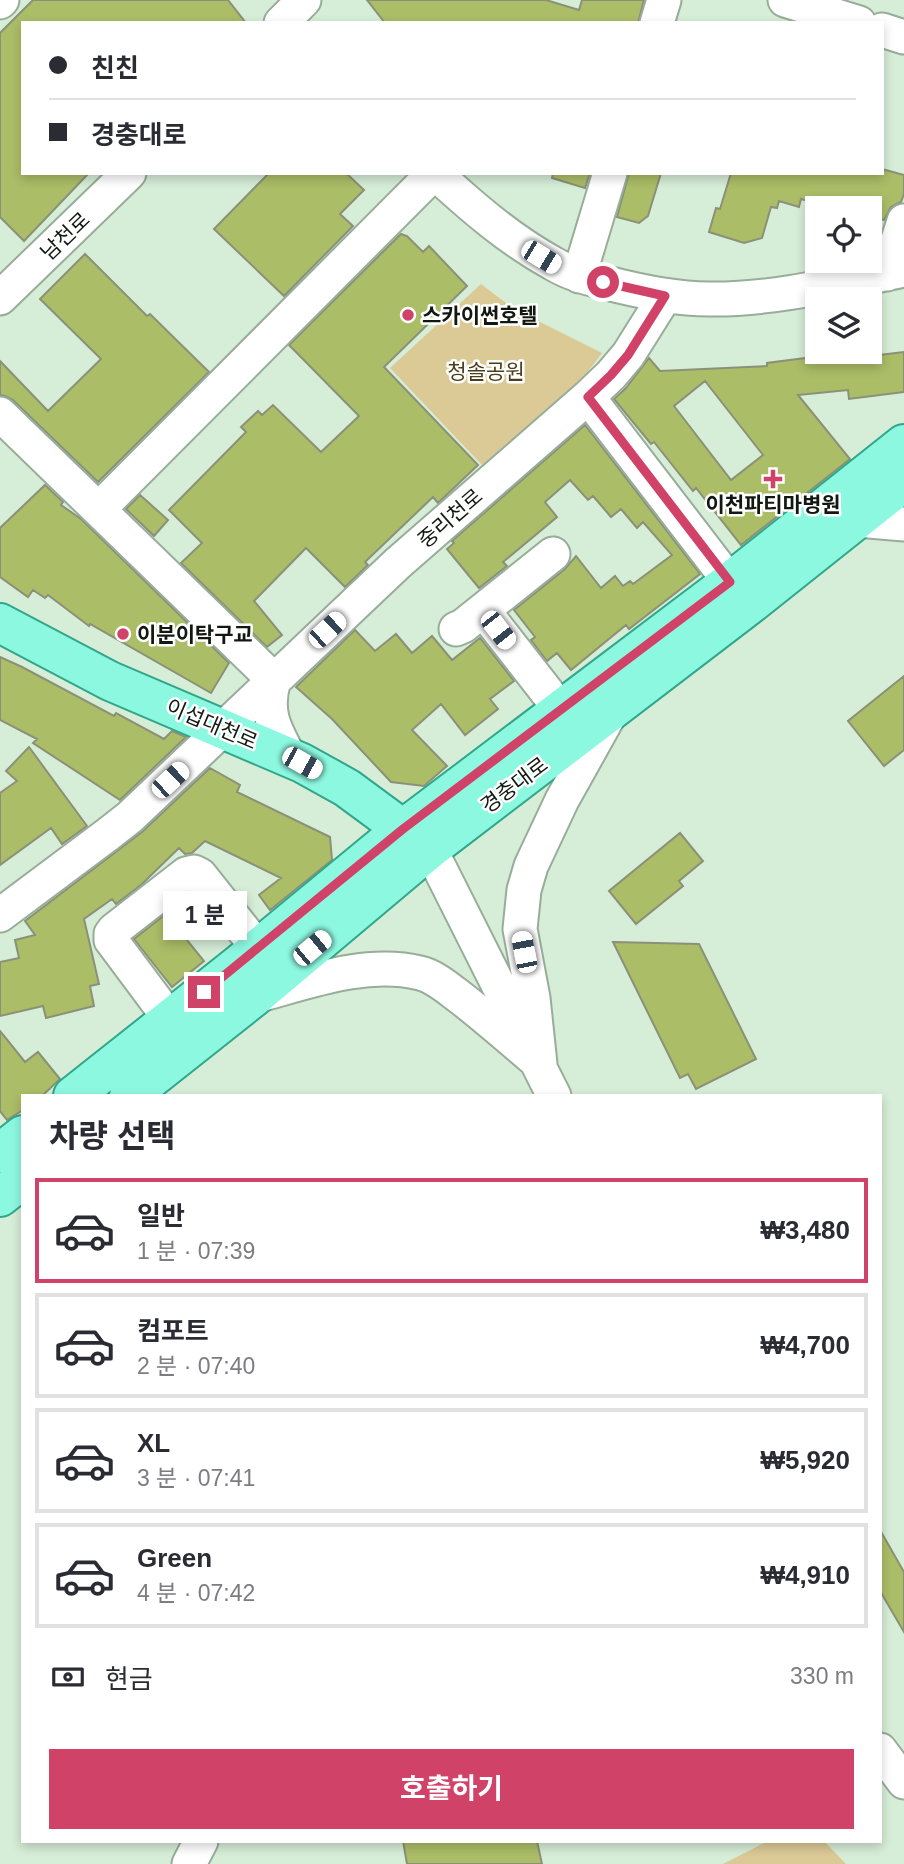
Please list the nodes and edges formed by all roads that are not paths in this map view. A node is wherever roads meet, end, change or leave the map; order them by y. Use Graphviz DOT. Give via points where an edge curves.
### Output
graph roads {
  1 [pos="664,0"];
  2 [pos="785,0"];
  3 [pos="658,21"];
  4 [pos="853,21"];
  5 [pos="884,31"];
  6 [pos="904,37"];
  7 [pos="127,175"];
  8 [pos="433,175"];
  9 [pos="437,175"];
  10 [pos="609,175"];
  11 [pos="904,221"];
  12 [pos="895,272"];
  13 [pos="579,276"];
  14 [pos="665,296"];
  15 [pos="0,298"];
  16 [pos="588,397"];
  17 [pos="0,414"];
  18 [pos="904,444"];
  19 [pos="904,482"];
  20 [pos="99,509"];
  21 [pos="857,520"];
  22 [pos="904,524"];
  23 [pos="553,554"];
  24 [pos="730,582"];
  25 [pos="0,623"];
  26 [pos="274,680"];
  27 [pos="561,710"];
  28 [pos="611,710"];
  29 [pos="222,729"];
  30 [pos="290,758"];
  31 [pos="417,839"];
  32 [pos="0,915"];
  33 [pos="258,948"];
  34 [pos="254,997"];
  35 [pos="167,1021"];
  36 [pos="540,1064"];
  37 [pos="61,1094"];
  38 [pos="76,1094"];
  39 [pos="132,1094"];
  40 [pos="554,1094"];
  41 [pos="10,1147"];
  42 [pos="0,1197"];
  43 [pos="882,1753"];
  44 [pos="904,1782"];
  45 [pos="200,1843"];
  46 [pos="189,1864"];
  1 -- 3 [label="street"];
  2 -- 4 [label="street"];
  5 -- 6 [label="street"];
  7 -- 15 [label="street, 남천로"];
  8 -- 20 [label="street"];
  9 -- 13 [label="street" via="528,248"];
  10 -- 13 [label="street"];
  11 -- 12 [label="street"];
  12 -- 14 [label="street" via="773,295"];
  13 -- 14 [label="street"];
  14 -- 16 [label="street, 중리천로" via="628,355"];
  16 -- 24 [label="street"];
  16 -- 26 [label="street, 중리천로" via="427,521 398,563"];
  17 -- 20 [label="street"];
  18 -- 24 [label="main road, 경충대로"];
  19 -- 21 [label="main road, 경충대로"];
  20 -- 26 [label="street"];
  21 -- 22 [label="street"];
  21 -- 28 [label="main road, 경충대로"];
  23 -- 27 [label="street" via="470,619"];
  24 -- 27 [label="main road, 경충대로"];
  25 -- 29 [label="main road, 이섭대천로" via="110,681"];
  26 -- 29 [label="street, 중리천로"];
  26 -- 30 [label="street" via="271,720"];
  27 -- 31 [label="main road, 경충대로"];
  28 -- 31 [label="main road, 경충대로"];
  28 -- 36 [label="street" via="562,800 524,890 520,929"];
  29 -- 30 [label="main road, 이섭대천로"];
  29 -- 32 [label="street, 중리천로" via="130,817"];
  30 -- 31 [label="main road, 이섭대천로" via="347,788"];
  31 -- 33 [label="main road, 경충대로"];
  31 -- 34 [label="main road, 경충대로"];
  31 -- 36 [label="street, 이섭대천로"];
  33 -- 35 [label="main road, 경충대로"];
  33 -- 35 [label="street" via="194,872 114,930 111,940"];
  34 -- 36 [label="street" via="340,974 382,968 422,973 447,987"];
  34 -- 39 [label="main road, 경충대로"];
  35 -- 37 [label="street, 경충대로" via="143,1029"];
  35 -- 38 [label="main road, 경충대로"];
  36 -- 40 [label="street, 이섭대천로"];
  41 -- 42 [label="main road"];
  43 -- 44 [label="street"];
  45 -- 46 [label="street"];
}
